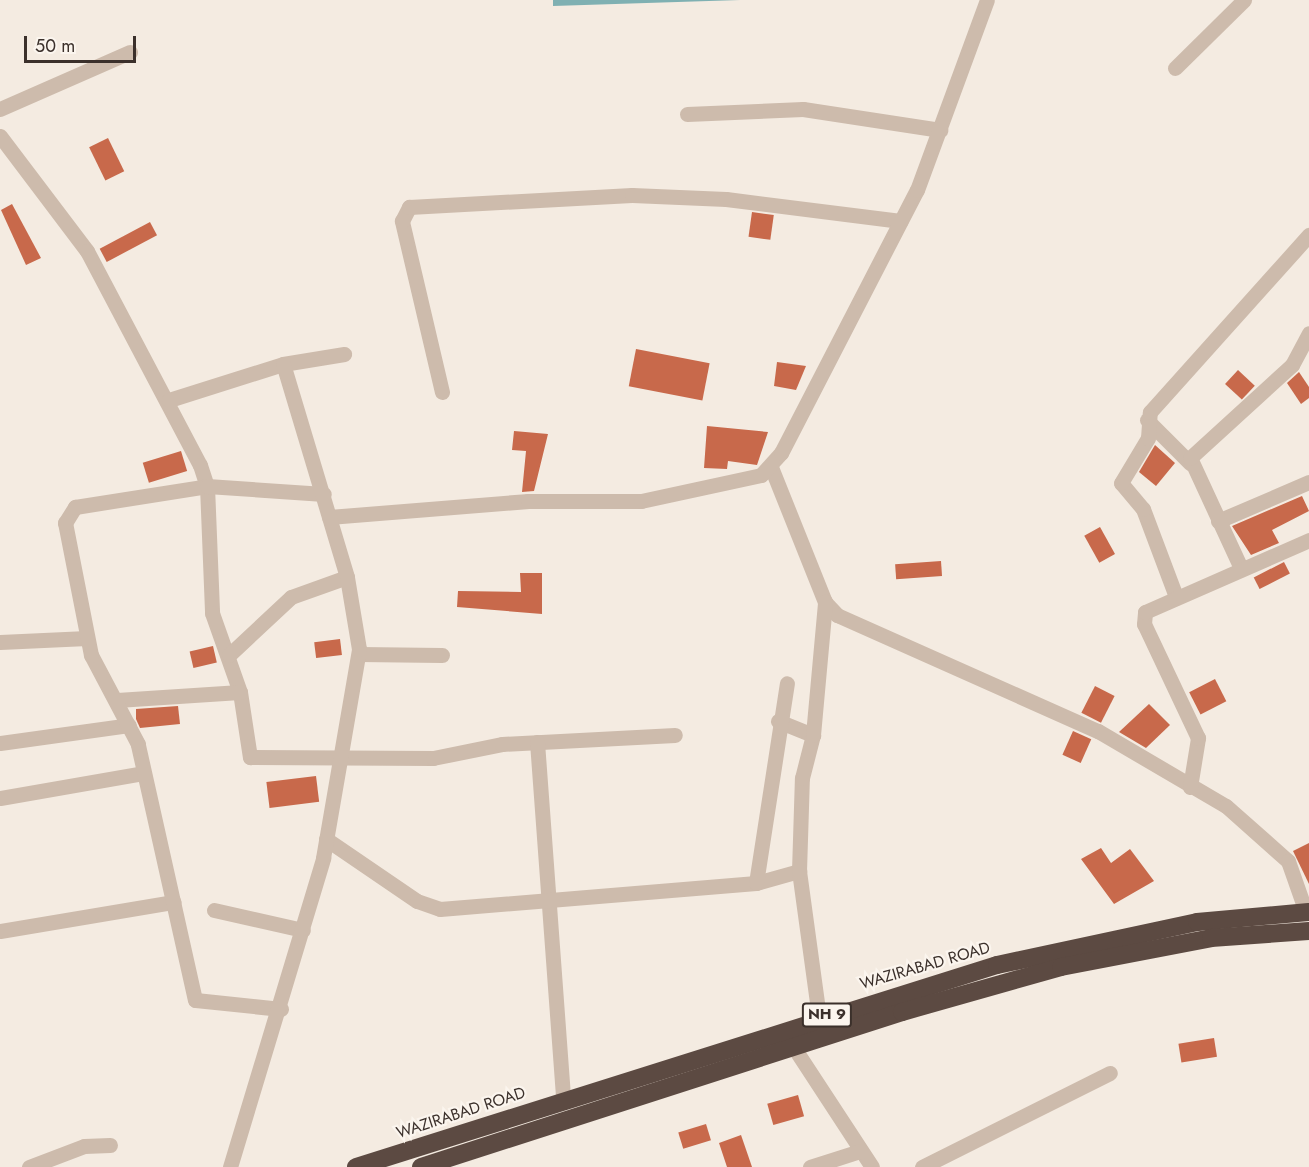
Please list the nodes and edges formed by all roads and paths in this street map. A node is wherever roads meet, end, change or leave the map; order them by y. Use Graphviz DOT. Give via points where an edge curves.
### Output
graph roads {
  1 [pos="987,0"];
  2 [pos="1244,0"];
  3 [pos="130,52"];
  4 [pos="1175,68"];
  5 [pos="0,109"];
  6 [pos="687,114"];
  7 [pos="940,130"];
  8 [pos="0,136"];
  9 [pos="901,221"];
  10 [pos="1309,235"];
  11 [pos="1309,333"];
  12 [pos="344,354"];
  13 [pos="283,364"];
  14 [pos="442,392"];
  15 [pos="169,400"];
  16 [pos="1148,420"];
  17 [pos="1190,463"];
  18 [pos="771,467"];
  19 [pos="1309,482"];
  20 [pos="207,486"];
  21 [pos="324,494"];
  22 [pos="329,517"];
  23 [pos="1218,521"];
  24 [pos="1309,540"];
  25 [pos="1240,566"];
  26 [pos="347,577"];
  27 [pos="1175,594"];
  28 [pos="825,602"];
  29 [pos="87,638"];
  30 [pos="0,642"];
  31 [pos="359,654"];
  32 [pos="229,655"];
  33 [pos="442,655"];
  34 [pos="787,683"];
  35 [pos="240,692"];
  36 [pos="117,700"];
  37 [pos="778,721"];
  38 [pos="129,725"];
  39 [pos="675,735"];
  40 [pos="813,735"];
  41 [pos="0,742"];
  42 [pos="537,742"];
  43 [pos="341,757"];
  44 [pos="144,773"];
  45 [pos="1190,787"];
  46 [pos="0,798"];
  47 [pos="326,839"];
  48 [pos="799,871"];
  49 [pos="756,883"];
  50 [pos="551,899"];
  51 [pos="174,902"];
  52 [pos="214,910"];
  53 [pos="1308,912"];
  54 [pos="303,930"];
  55 [pos="0,931"];
  56 [pos="1309,931"];
  57 [pos="281,1009"];
  58 [pos="819,1018"];
  59 [pos="782,1030"];
  60 [pos="822,1038"];
  61 [pos="794,1047"];
  62 [pos="1110,1073"];
  63 [pos="563,1100"];
  64 [pos="110,1145"];
  65 [pos="860,1151"];
  66 [pos="29,1167"];
  67 [pos="230,1167"];
  68 [pos="356,1167"];
  69 [pos="422,1167"];
  70 [pos="810,1167"];
  71 [pos="872,1167"];
  72 [pos="922,1167"];
  1 -- 7 [label="street"];
  2 -- 4 [label="street"];
  3 -- 5 [label="street"];
  6 -- 7 [label="street" via="803,109"];
  7 -- 9 [label="street"];
  8 -- 15 [label="street" via="87,250"];
  9 -- 14 [label="street" via="726,199 632,195 409,207 402,221"];
  9 -- 18 [label="street"];
  10 -- 16 [label="street"];
  11 -- 17 [label="street" via="1292,365"];
  12 -- 13 [label="street"];
  13 -- 15 [label="street"];
  13 -- 21 [label="street"];
  15 -- 20 [label="street"];
  16 -- 17 [label="street"];
  16 -- 27 [label="street" via="1148,438 1121,485 1143,508"];
  17 -- 23 [label="street"];
  18 -- 22 [label="street" via="750,480 641,501 528,501"];
  18 -- 28 [label="street"];
  19 -- 23 [label="street"];
  20 -- 21 [label="street"];
  20 -- 29 [label="street" via="75,507 68,513 66,538"];
  20 -- 32 [label="street" via="210,601"];
  21 -- 22 [label="street"];
  22 -- 26 [label="street"];
  23 -- 25 [label="street"];
  24 -- 25 [label="street"];
  25 -- 27 [label="street"];
  26 -- 31 [label="street"];
  26 -- 32 [label="street" via="291,597"];
  27 -- 45 [label="street" via="1148,608 1143,617 1198,738"];
  28 -- 40 [label="street"];
  28 -- 45 [label="street" via="848,621 1098,731"];
  29 -- 30 [label="street"];
  29 -- 36 [label="street"];
  31 -- 33 [label="street"];
  31 -- 43 [label="street"];
  32 -- 35 [label="street"];
  34 -- 37 [label="street"];
  35 -- 36 [label="street"];
  35 -- 43 [label="street" via="250,757"];
  36 -- 38 [label="street"];
  37 -- 40 [label="street"];
  37 -- 49 [label="street"];
  38 -- 41 [label="street"];
  38 -- 44 [label="street"];
  39 -- 42 [label="street"];
  40 -- 48 [label="street" via="802,778"];
  42 -- 43 [label="street" via="453,757"];
  42 -- 50 [label="street"];
  43 -- 47 [label="street"];
  44 -- 46 [label="street"];
  44 -- 51 [label="street"];
  45 -- 53 [label="street" via="1269,839 1297,878"];
  47 -- 50 [label="street" via="430,907"];
  47 -- 54 [label="street"];
  48 -- 49 [label="street"];
  48 -- 58 [label="street"];
  49 -- 50 [label="street"];
  50 -- 63 [label="street"];
  51 -- 55 [label="street"];
  51 -- 57 [label="street" via="195,1000"];
  52 -- 54 [label="street"];
  53 -- 58 [label="highway, WAZIRABAD ROAD / NH 9" via="1197,922 997,965"];
  54 -- 57 [label="street"];
  56 -- 60 [label="highway, NH 9" via="1211,938 1061,967"];
  57 -- 67 [label="street"];
  58 -- 59 [label="highway, WAZIRABAD ROAD / NH 9"];
  58 -- 60 [label="street"];
  59 -- 61 [label="street"];
  59 -- 63 [label="highway, WAZIRABAD ROAD / NH 9"];
  60 -- 61 [label="highway, NH 9"];
  61 -- 65 [label="street"];
  61 -- 69 [label="highway, NH 9"];
  62 -- 72 [label="street"];
  63 -- 68 [label="highway, WAZIRABAD ROAD / NH 9"];
  64 -- 66 [label="street" via="84,1146"];
  65 -- 70 [label="street"];
  65 -- 71 [label="street"];
}
